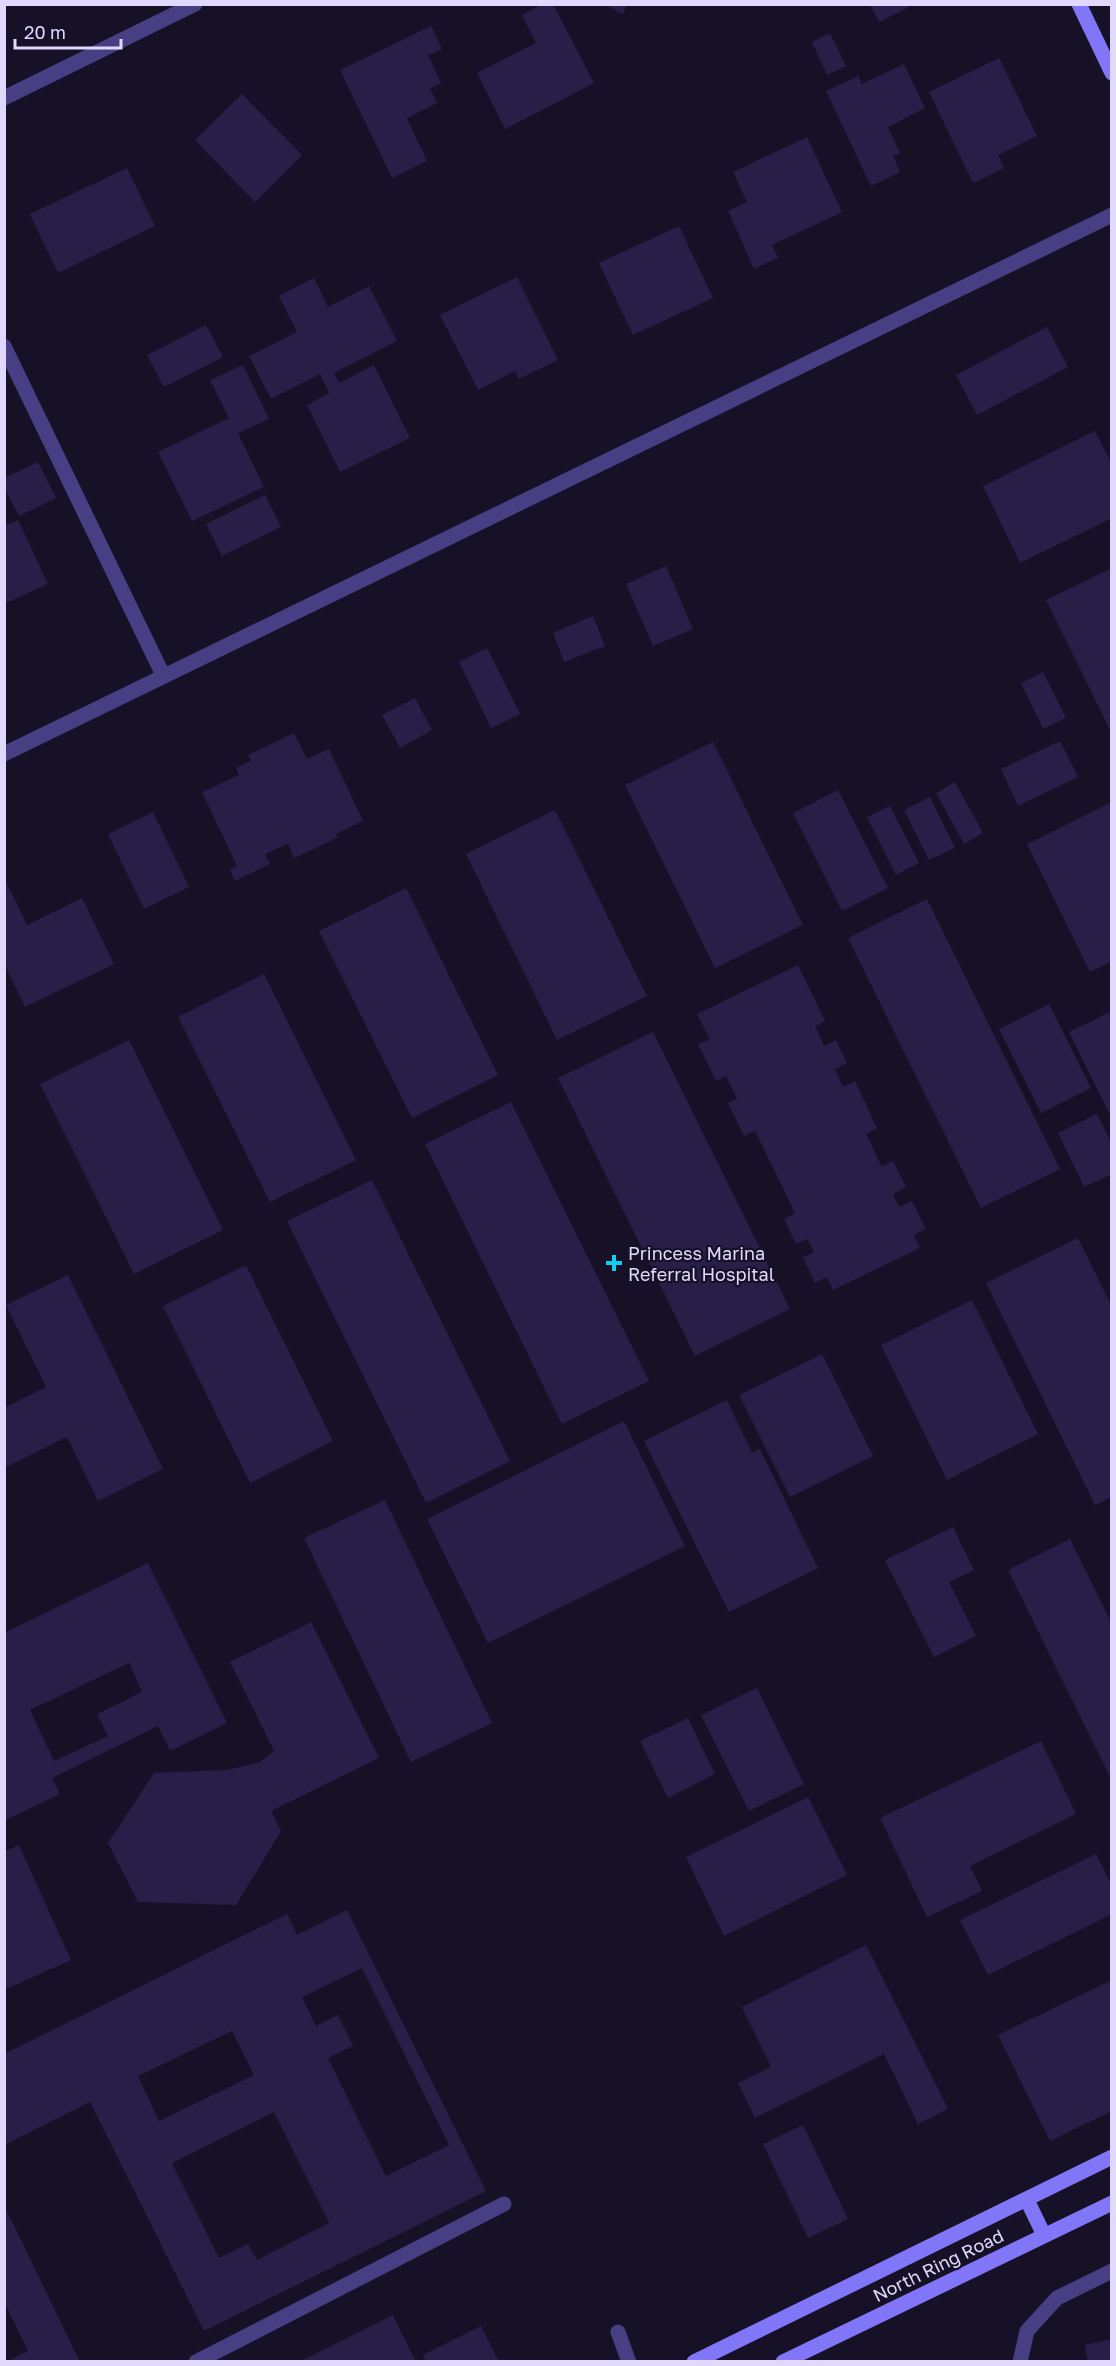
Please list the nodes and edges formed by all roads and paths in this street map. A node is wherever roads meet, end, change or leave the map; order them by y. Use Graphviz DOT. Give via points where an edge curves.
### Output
graph roads {
  1 [pos="195,4"];
  2 [pos="1079,4"];
  3 [pos="1112,73"];
  4 [pos="4,98"];
  5 [pos="1112,215"];
  6 [pos="4,346"];
  7 [pos="163,675"];
  8 [pos="4,753"];
  9 [pos="1112,2157"];
  10 [pos="1027,2200"];
  11 [pos="1112,2203"];
  12 [pos="504,2204"];
  13 [pos="1044,2235"];
  14 [pos="1112,2271"];
  15 [pos="618,2332"];
  16 [pos="196,2361"];
  17 [pos="629,2361"];
  18 [pos="694,2361"];
  19 [pos="783,2361"];
  20 [pos="1020,2361"];
  1 -- 4 [label="street"];
  2 -- 3 [label="street"];
  5 -- 7 [label="street"];
  6 -- 7 [label="street"];
  7 -- 8 [label="street"];
  9 -- 10 [label="street"];
  10 -- 13 [label="street"];
  10 -- 18 [label="street"];
  11 -- 13 [label="street, North Ring Road"];
  12 -- 16 [label="street"];
  13 -- 19 [label="street, North Ring Road"];
  14 -- 20 [label="street" via="1057,2298 1027,2331"];
  15 -- 17 [label="street"];
}
